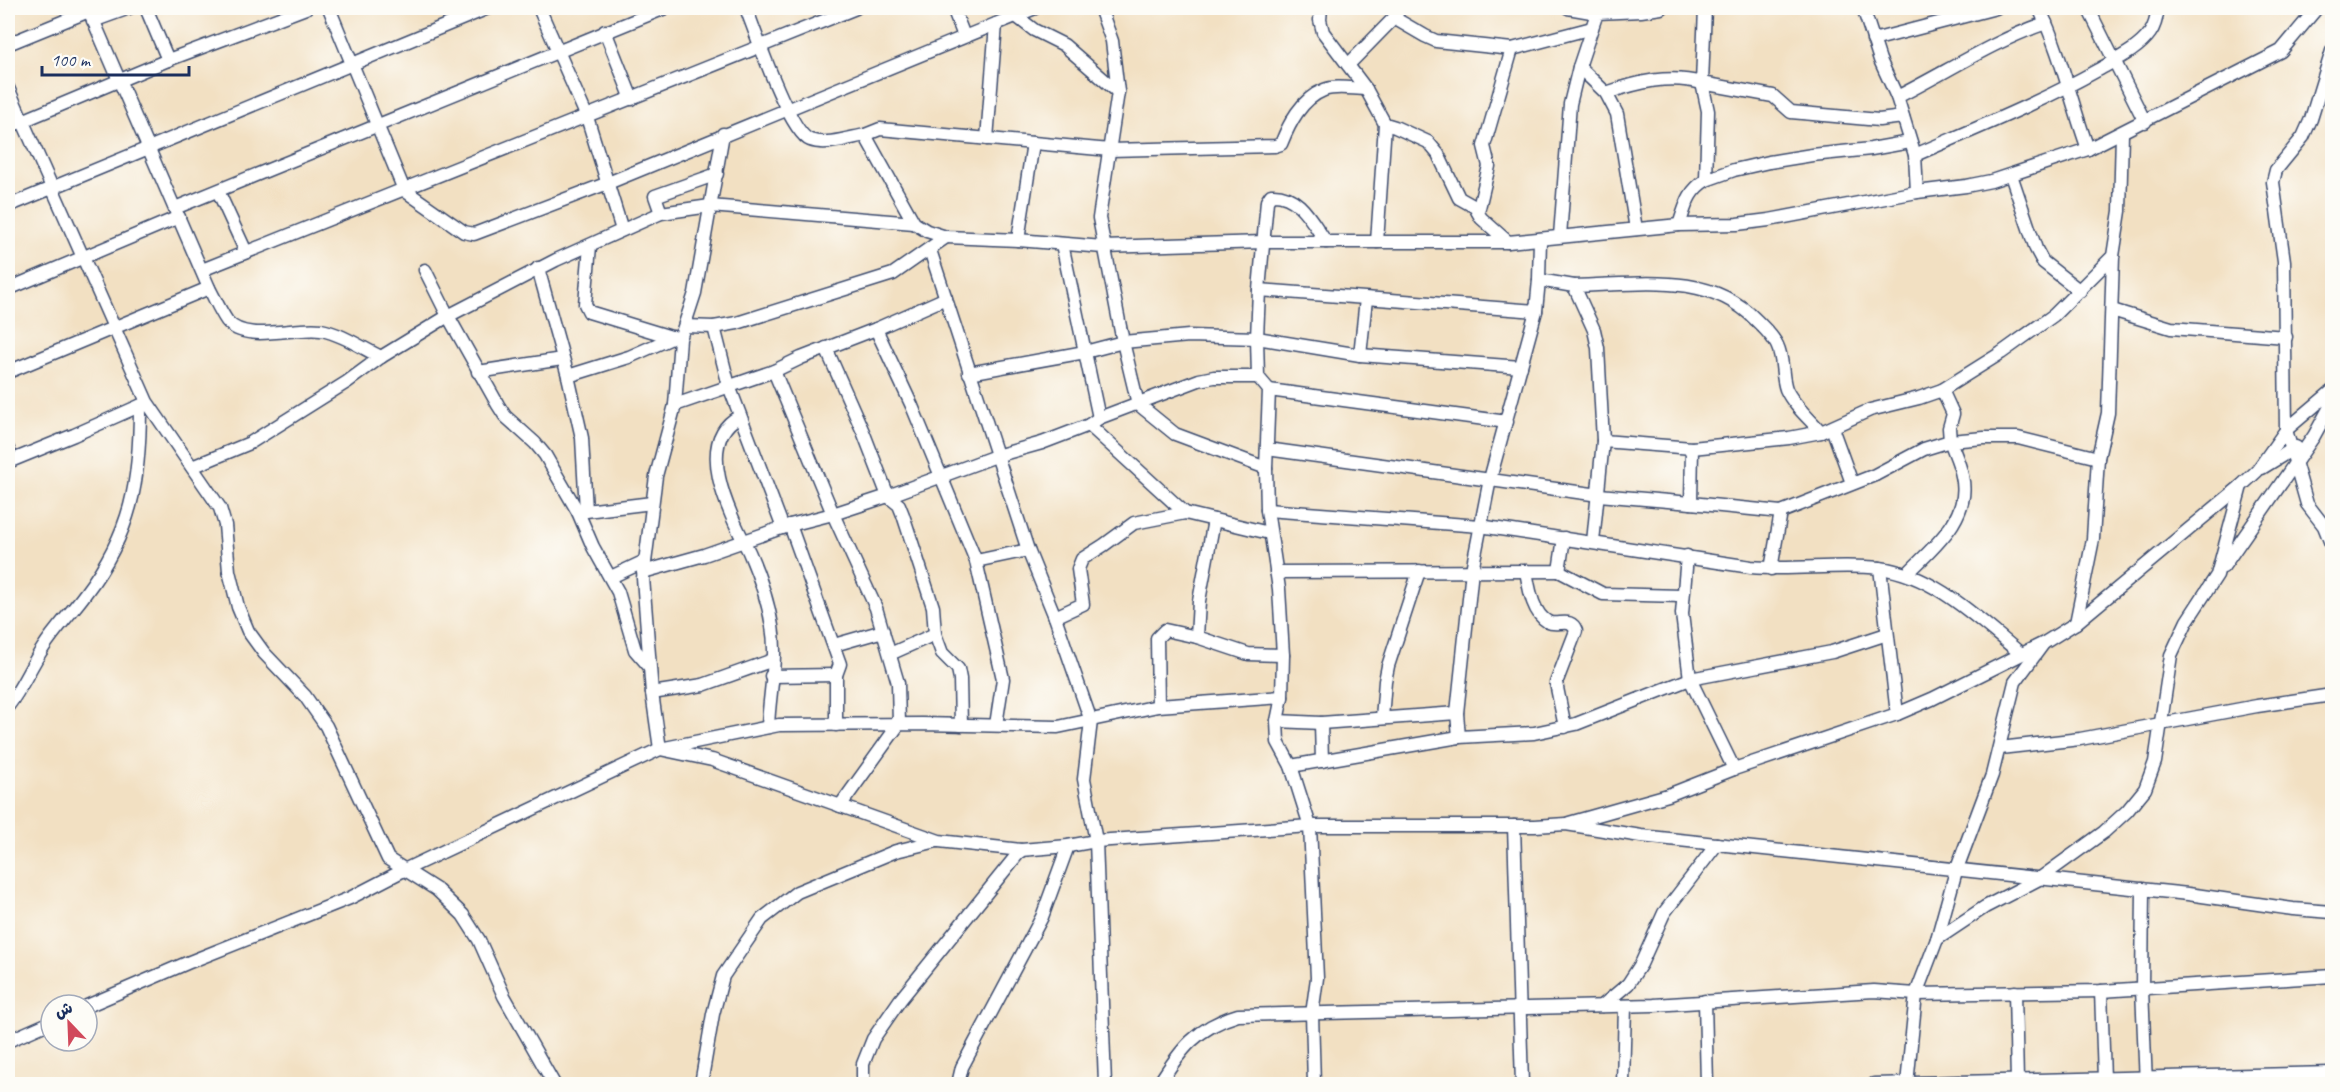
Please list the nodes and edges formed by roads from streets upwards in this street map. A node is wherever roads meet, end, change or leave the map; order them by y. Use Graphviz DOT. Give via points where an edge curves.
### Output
graph roads {
  1 [pos="129,8"];
  2 [pos="146,8"];
  3 [pos="306,8"];
  4 [pos="329,8"];
  5 [pos="488,8"];
  6 [pos="539,8"];
  7 [pos="746,8"];
  8 [pos="856,8"];
  9 [pos="953,8"];
  10 [pos="1035,8"];
  11 [pos="1100,8"];
  12 [pos="1322,8"];
  13 [pos="1568,8"];
  14 [pos="1661,8"];
  15 [pos="1705,8"];
  16 [pos="1863,8"];
  17 [pos="1996,8"];
  18 [pos="2039,8"];
  19 [pos="2088,8"];
  20 [pos="2158,8"];
  21 [pos="2317,8"];
  22 [pos="657,9"];
  23 [pos="1597,10"];
  24 [pos="90,13"];
  25 [pos="1397,13"];
  26 [pos="1016,15"];
  27 [pos="2046,23"];
  28 [pos="996,24"];
  29 [pos="1592,28"];
  30 [pos="605,31"];
  31 [pos="964,36"];
  32 [pos="1873,40"];
  33 [pos="8,44"];
  34 [pos="761,46"];
  35 [pos="1512,49"];
  36 [pos="558,51"];
  37 [pos="2332,51"];
  38 [pos="168,60"];
  39 [pos="2115,61"];
  40 [pos="1348,64"];
  41 [pos="353,65"];
  42 [pos="1579,67"];
  43 [pos="119,81"];
  44 [pos="1702,83"];
  45 [pos="2070,86"];
  46 [pos="8,88"];
  47 [pos="1366,89"];
  48 [pos="1118,92"];
  49 [pos="1606,93"];
  50 [pos="1897,97"];
  51 [pos="632,99"];
  52 [pos="787,111"];
  53 [pos="586,117"];
  54 [pos="1903,117"];
  55 [pos="22,121"];
  56 [pos="2145,122"];
  57 [pos="1385,124"];
  58 [pos="378,125"];
  59 [pos="8,127"];
  60 [pos="2122,133"];
  61 [pos="723,134"];
  62 [pos="865,135"];
  63 [pos="987,139"];
  64 [pos="1910,142"];
  65 [pos="1033,143"];
  66 [pos="149,149"];
  67 [pos="2088,149"];
  68 [pos="1110,150"];
  69 [pos="1915,155"];
  70 [pos="717,174"];
  71 [pos="2011,175"];
  72 [pos="1706,180"];
  73 [pos="608,183"];
  74 [pos="51,188"];
  75 [pos="404,190"];
  76 [pos="218,191"];
  77 [pos="1917,192"];
  78 [pos="8,206"];
  79 [pos="710,206"];
  80 [pos="1478,212"];
  81 [pos="177,213"];
  82 [pos="661,213"];
  83 [pos="914,223"];
  84 [pos="1679,225"];
  85 [pos="1636,229"];
  86 [pos="622,230"];
  87 [pos="1560,236"];
  88 [pos="946,237"];
  89 [pos="1540,239"];
  90 [pos="1018,240"];
  91 [pos="1264,242"];
  92 [pos="1326,242"];
  93 [pos="1377,242"];
  94 [pos="1508,242"];
  95 [pos="1062,244"];
  96 [pos="590,246"];
  97 [pos="1103,247"];
  98 [pos="930,250"];
  99 [pos="246,252"];
  100 [pos="2114,256"];
  101 [pos="82,257"];
  102 [pos="538,268"];
  103 [pos="202,270"];
  104 [pos="425,270"];
  105 [pos="1539,280"];
  106 [pos="1574,286"];
  107 [pos="209,288"];
  108 [pos="8,289"];
  109 [pos="1259,290"];
  110 [pos="2080,291"];
  111 [pos="946,298"];
  112 [pos="1366,299"];
  113 [pos="2112,310"];
  114 [pos="1536,311"];
  115 [pos="448,316"];
  116 [pos="685,326"];
  117 [pos="714,327"];
  118 [pos="115,328"];
  119 [pos="876,329"];
  120 [pos="2286,337"];
  121 [pos="676,338"];
  122 [pos="1257,338"];
  123 [pos="1123,342"];
  124 [pos="826,348"];
  125 [pos="1084,352"];
  126 [pos="1360,355"];
  127 [pos="381,357"];
  128 [pos="562,359"];
  129 [pos="1521,367"];
  130 [pos="774,371"];
  131 [pos="8,372"];
  132 [pos="478,372"];
  133 [pos="969,373"];
  134 [pos="568,376"];
  135 [pos="1258,377"];
  136 [pos="729,386"];
  137 [pos="1269,390"];
  138 [pos="1942,390"];
  139 [pos="2332,391"];
  140 [pos="144,404"];
  141 [pos="1138,404"];
  142 [pos="2332,404"];
  143 [pos="675,405"];
  144 [pos="740,416"];
  145 [pos="1094,421"];
  146 [pos="1507,422"];
  147 [pos="2332,424"];
  148 [pos="1826,430"];
  149 [pos="2286,430"];
  150 [pos="2314,436"];
  151 [pos="1603,441"];
  152 [pos="1950,441"];
  153 [pos="1692,448"];
  154 [pos="1267,449"];
  155 [pos="2291,450"];
  156 [pos="996,456"];
  157 [pos="9,457"];
  158 [pos="2098,458"];
  159 [pos="2294,464"];
  160 [pos="192,466"];
  161 [pos="1266,468"];
  162 [pos="2257,471"];
  163 [pos="941,476"];
  164 [pos="1490,479"];
  165 [pos="1852,483"];
  166 [pos="2241,486"];
  167 [pos="1599,495"];
  168 [pos="888,496"];
  169 [pos="652,503"];
  170 [pos="1691,503"];
  171 [pos="1267,510"];
  172 [pos="582,512"];
  173 [pos="1781,512"];
  174 [pos="1185,513"];
  175 [pos="833,514"];
  176 [pos="1214,520"];
  177 [pos="1480,526"];
  178 [pos="787,527"];
  179 [pos="1269,533"];
  180 [pos="1564,538"];
  181 [pos="742,541"];
  182 [pos="1593,542"];
  183 [pos="1028,550"];
  184 [pos="1687,556"];
  185 [pos="976,561"];
  186 [pos="644,567"];
  187 [pos="1880,568"];
  188 [pos="1771,569"];
  189 [pos="1472,570"];
  190 [pos="1526,571"];
  191 [pos="1559,571"];
  192 [pos="1276,572"];
  193 [pos="1419,572"];
  194 [pos="2332,573"];
  195 [pos="1907,574"];
  196 [pos="2217,576"];
  197 [pos="611,578"];
  198 [pos="1682,596"];
  199 [pos="1055,617"];
  200 [pos="2076,623"];
  201 [pos="883,631"];
  202 [pos="935,634"];
  203 [pos="1887,634"];
  204 [pos="1197,637"];
  205 [pos="2044,643"];
  206 [pos="834,645"];
  207 [pos="2020,653"];
  208 [pos="890,654"];
  209 [pos="1283,655"];
  210 [pos="773,660"];
  211 [pos="649,666"];
  212 [pos="836,675"];
  213 [pos="771,676"];
  214 [pos="1690,680"];
  215 [pos="652,693"];
  216 [pos="2332,694"];
  217 [pos="1282,697"];
  218 [pos="8,706"];
  219 [pos="1158,706"];
  220 [pos="1457,713"];
  221 [pos="1897,714"];
  222 [pos="1382,718"];
  223 [pos="1091,721"];
  224 [pos="1277,721"];
  225 [pos="1321,723"];
  226 [pos="899,724"];
  227 [pos="961,724"];
  228 [pos="2161,724"];
  229 [pos="836,725"];
  230 [pos="996,725"];
  231 [pos="1565,726"];
  232 [pos="768,727"];
  233 [pos="1459,737"];
  234 [pos="2000,748"];
  235 [pos="660,749"];
  236 [pos="1322,761"];
  237 [pos="1291,766"];
  238 [pos="1734,769"];
  239 [pos="840,806"];
  240 [pos="1566,824"];
  241 [pos="1311,826"];
  242 [pos="1514,826"];
  243 [pos="939,841"];
  244 [pos="1096,841"];
  245 [pos="1717,844"];
  246 [pos="1068,846"];
  247 [pos="1021,850"];
  248 [pos="404,870"];
  249 [pos="1956,871"];
  250 [pos="2039,879"];
  251 [pos="2143,889"];
  252 [pos="2332,912"];
  253 [pos="1936,939"];
  254 [pos="2332,976"];
  255 [pos="2142,989"];
  256 [pos="2101,991"];
  257 [pos="2015,992"];
  258 [pos="1916,994"];
  259 [pos="99,1001"];
  260 [pos="1705,1001"];
  261 [pos="1602,1006"];
  262 [pos="1625,1006"];
  263 [pos="1520,1008"];
  264 [pos="1312,1014"];
  265 [pos="39,1027"];
  266 [pos="8,1041"];
  267 [pos="2332,1073"];
  268 [pos="2104,1079"];
  269 [pos="2230,1080"];
  270 [pos="2017,1081"];
  271 [pos="2146,1081"];
  272 [pos="554,1084"];
  273 [pos="701,1084"];
  274 [pos="863,1084"];
  275 [pos="958,1084"];
  276 [pos="1105,1084"];
  277 [pos="1159,1084"];
  278 [pos="1314,1084"];
  279 [pos="1522,1084"];
  280 [pos="1623,1084"];
  281 [pos="1707,1084"];
  282 [pos="1874,1084"];
  283 [pos="1907,1084"];
  1 -- 24 [label="street"];
  2 -- 38 [label="street"];
  3 -- 38 [label="street"];
  4 -- 41 [label="street"];
  5 -- 41 [label="street"];
  6 -- 36 [label="street"];
  7 -- 34 [label="street"];
  8 -- 34 [label="street"];
  9 -- 31 [label="street"];
  10 -- 26 [label="street"];
  11 -- 48 [label="street" via="1112,41"];
  12 -- 40 [label="street" via="1323,32"];
  13 -- 23 [label="street"];
  14 -- 23 [label="street"];
  15 -- 44 [label="street"];
  16 -- 32 [label="street"];
  17 -- 32 [label="street"];
  18 -- 27 [label="street"];
  19 -- 39 [label="street"];
  20 -- 39 [label="street" via="2151,32"];
  21 -- 56 [label="street" via="2281,51"];
  22 -- 30 [label="street"];
  23 -- 29 [label="street"];
  24 -- 33 [label="street"];
  24 -- 43 [label="street"];
  25 -- 35 [label="street" via="1436,41"];
  25 -- 40 [label="street"];
  26 -- 28 [label="street"];
  26 -- 48 [label="street" via="1034,30 1064,45"];
  27 -- 45 [label="street"];
  27 -- 50 [label="street" via="1998,41"];
  28 -- 31 [label="street"];
  28 -- 63 [label="street"];
  29 -- 35 [label="street"];
  29 -- 42 [label="street"];
  30 -- 36 [label="street"];
  30 -- 51 [label="street"];
  31 -- 52 [label="street"];
  32 -- 50 [label="street"];
  34 -- 51 [label="street"];
  34 -- 52 [label="street"];
  35 -- 80 [label="street" via="1484,146 1489,166"];
  36 -- 53 [label="street"];
  36 -- 58 [label="street"];
  37 -- 120 [label="street" via="2312,119 2303,137 2276,170 2273,182 2284,261"];
  38 -- 43 [label="street"];
  39 -- 45 [label="street"];
  39 -- 56 [label="street"];
  40 -- 47 [label="street"];
  41 -- 58 [label="street"];
  41 -- 66 [label="street"];
  42 -- 49 [label="street"];
  42 -- 87 [label="street" via="1570,104"];
  43 -- 55 [label="street"];
  43 -- 66 [label="street"];
  44 -- 49 [label="street" via="1653,79"];
  44 -- 54 [label="street" via="1773,96 1791,112 1879,120"];
  44 -- 72 [label="street" via="1708,111"];
  45 -- 67 [label="street"];
  45 -- 69 [label="street"];
  46 -- 55 [label="street"];
  47 -- 57 [label="street"];
  47 -- 68 [label="street" via="1324,89 1292,118 1281,144 1275,146"];
  48 -- 68 [label="street"];
  49 -- 85 [label="street" via="1617,114"];
  50 -- 54 [label="street"];
  51 -- 53 [label="street"];
  52 -- 61 [label="street"];
  52 -- 62 [label="street" via="809,140"];
  53 -- 73 [label="street"];
  53 -- 75 [label="street"];
  54 -- 64 [label="street"];
  55 -- 59 [label="street"];
  55 -- 74 [label="street"];
  56 -- 60 [label="street"];
  57 -- 80 [label="street" via="1428,142 1459,198"];
  57 -- 93 [label="street"];
  58 -- 75 [label="street"];
  58 -- 76 [label="street"];
  60 -- 67 [label="street"];
  60 -- 100 [label="street" via="2120,211"];
  61 -- 70 [label="street"];
  61 -- 73 [label="street"];
  62 -- 63 [label="street" via="880,129"];
  62 -- 83 [label="street"];
  63 -- 65 [label="street"];
  64 -- 69 [label="street"];
  64 -- 72 [label="street" via="1779,160"];
  65 -- 68 [label="street"];
  65 -- 90 [label="street"];
  66 -- 74 [label="street"];
  66 -- 81 [label="street"];
  67 -- 71 [label="street"];
  68 -- 97 [label="street" via="1099,218"];
  69 -- 77 [label="street"];
  70 -- 79 [label="street"];
  70 -- 82 [label="street" via="655,196"];
  71 -- 77 [label="street"];
  71 -- 110 [label="street" via="2043,262"];
  72 -- 84 [label="street" via="1690,194"];
  73 -- 75 [label="street" via="474,234 464,232"];
  73 -- 86 [label="street"];
  74 -- 78 [label="street"];
  74 -- 101 [label="street"];
  75 -- 99 [label="street"];
  76 -- 81 [label="street"];
  76 -- 99 [label="street"];
  77 -- 84 [label="street" via="1769,220"];
  79 -- 82 [label="street"];
  79 -- 83 [label="street"];
  79 -- 116 [label="street" via="695,293"];
  80 -- 94 [label="street"];
  81 -- 101 [label="street"];
  81 -- 103 [label="street"];
  82 -- 86 [label="street"];
  83 -- 88 [label="street"];
  84 -- 85 [label="street"];
  85 -- 87 [label="street"];
  86 -- 96 [label="street"];
  87 -- 89 [label="street"];
  88 -- 90 [label="street"];
  88 -- 98 [label="street"];
  89 -- 94 [label="street"];
  89 -- 105 [label="street"];
  90 -- 95 [label="street"];
  91 -- 92 [label="street"];
  91 -- 92 [label="street" via="1267,201 1271,195 1279,194 1299,204"];
  91 -- 97 [label="street"];
  91 -- 109 [label="street"];
  92 -- 93 [label="street"];
  93 -- 94 [label="street"];
  95 -- 97 [label="street"];
  95 -- 125 [label="street"];
  96 -- 102 [label="street"];
  96 -- 121 [label="street" via="585,304 589,312"];
  97 -- 123 [label="street"];
  98 -- 111 [label="street"];
  98 -- 117 [label="street" via="893,274"];
  99 -- 103 [label="street"];
  100 -- 110 [label="street"];
  100 -- 113 [label="street"];
  101 -- 108 [label="street"];
  101 -- 118 [label="street"];
  102 -- 115 [label="street"];
  102 -- 128 [label="street"];
  103 -- 107 [label="street"];
  104 -- 115 [label="street"];
  105 -- 106 [label="street"];
  105 -- 114 [label="street"];
  106 -- 148 [label="street" via="1697,286 1739,305 1778,346 1787,391"];
  106 -- 151 [label="street" via="1598,348"];
  107 -- 118 [label="street"];
  107 -- 127 [label="street" via="235,329 248,334 322,330"];
  109 -- 112 [label="street"];
  109 -- 122 [label="street"];
  110 -- 138 [label="street" via="2030,334"];
  111 -- 119 [label="street"];
  111 -- 133 [label="street"];
  112 -- 114 [label="street"];
  112 -- 126 [label="street"];
  113 -- 120 [label="street" via="2171,328"];
  113 -- 158 [label="street" via="2109,413"];
  114 -- 129 [label="street"];
  115 -- 127 [label="street"];
  115 -- 132 [label="street"];
  116 -- 117 [label="street"];
  116 -- 121 [label="street"];
  117 -- 136 [label="street"];
  118 -- 131 [label="street"];
  118 -- 140 [label="street"];
  119 -- 124 [label="street"];
  119 -- 163 [label="street"];
  120 -- 149 [label="street"];
  121 -- 134 [label="street"];
  121 -- 143 [label="street"];
  122 -- 123 [label="street" via="1189,336"];
  122 -- 126 [label="street"];
  122 -- 135 [label="street"];
  123 -- 125 [label="street"];
  123 -- 141 [label="street"];
  124 -- 130 [label="street"];
  124 -- 168 [label="street"];
  125 -- 133 [label="street"];
  125 -- 145 [label="street"];
  126 -- 129 [label="street"];
  127 -- 160 [label="street" via="249,443"];
  128 -- 132 [label="street"];
  128 -- 134 [label="street"];
  129 -- 146 [label="street"];
  130 -- 136 [label="street"];
  130 -- 175 [label="street"];
  132 -- 172 [label="street" via="505,416 545,455"];
  133 -- 156 [label="street"];
  134 -- 172 [label="street" via="582,438"];
  135 -- 137 [label="street"];
  135 -- 141 [label="street" via="1199,380"];
  136 -- 143 [label="street"];
  136 -- 144 [label="street"];
  137 -- 146 [label="street"];
  137 -- 154 [label="street"];
  138 -- 148 [label="street" via="1870,410"];
  138 -- 152 [label="street" via="1953,414"];
  139 -- 149 [label="street"];
  140 -- 157 [label="street"];
  140 -- 160 [label="street"];
  140 -- 218 [label="street" via="135,491 113,554 43,647"];
  141 -- 145 [label="street"];
  141 -- 161 [label="street" via="1175,434"];
  142 -- 150 [label="street"];
  143 -- 169 [label="street"];
  144 -- 178 [label="street"];
  144 -- 181 [label="street" via="729,422 718,450 722,494"];
  145 -- 156 [label="street" via="1042,443"];
  145 -- 174 [label="street"];
  146 -- 164 [label="street"];
  147 -- 150 [label="street"];
  148 -- 153 [label="street"];
  148 -- 165 [label="street"];
  149 -- 155 [label="street"];
  149 -- 162 [label="street"];
  150 -- 155 [label="street"];
  150 -- 159 [label="street"];
  151 -- 153 [label="street"];
  151 -- 167 [label="street"];
  152 -- 158 [label="street" via="2018,438"];
  152 -- 165 [label="street"];
  152 -- 195 [label="street" via="1964,485 1959,514"];
  153 -- 170 [label="street"];
  154 -- 161 [label="street"];
  154 -- 164 [label="street"];
  155 -- 159 [label="street"];
  155 -- 162 [label="street"];
  156 -- 163 [label="street"];
  156 -- 183 [label="street"];
  158 -- 200 [label="street" via="2092,539"];
  159 -- 194 [label="street" via="2307,504 2324,526 2332,546"];
  159 -- 196 [label="street"];
  160 -- 248 [label="street" via="220,508 229,571 248,631 326,726 388,859"];
  161 -- 171 [label="street"];
  162 -- 166 [label="street"];
  163 -- 168 [label="street"];
  163 -- 185 [label="street"];
  164 -- 167 [label="street"];
  164 -- 177 [label="street"];
  165 -- 173 [label="street"];
  166 -- 196 [label="street"];
  166 -- 200 [label="street"];
  167 -- 170 [label="street"];
  167 -- 182 [label="street"];
  168 -- 175 [label="street"];
  168 -- 202 [label="street" via="899,506 906,525 933,607"];
  169 -- 172 [label="street"];
  169 -- 186 [label="street"];
  170 -- 173 [label="street"];
  171 -- 177 [label="street"];
  171 -- 179 [label="street"];
  172 -- 197 [label="street" via="593,547"];
  173 -- 188 [label="street"];
  174 -- 176 [label="street"];
  174 -- 199 [label="street" via="1134,523 1082,559 1078,569 1083,604"];
  175 -- 178 [label="street"];
  175 -- 201 [label="street"];
  176 -- 179 [label="street"];
  176 -- 204 [label="street" via="1199,601"];
  177 -- 180 [label="street"];
  177 -- 189 [label="street"];
  178 -- 181 [label="street"];
  178 -- 206 [label="street"];
  179 -- 192 [label="street"];
  180 -- 182 [label="street"];
  180 -- 191 [label="street"];
  181 -- 186 [label="street" via="704,555"];
  181 -- 210 [label="street" via="763,590 772,628"];
  182 -- 184 [label="street"];
  183 -- 185 [label="street"];
  183 -- 199 [label="street"];
  184 -- 188 [label="street"];
  184 -- 198 [label="street"];
  185 -- 230 [label="street" via="1003,680"];
  186 -- 197 [label="street"];
  186 -- 211 [label="street"];
  187 -- 188 [label="street"];
  187 -- 195 [label="street"];
  187 -- 203 [label="street"];
  189 -- 190 [label="street"];
  189 -- 193 [label="street"];
  189 -- 220 [label="street"];
  190 -- 191 [label="street"];
  190 -- 231 [label="street" via="1533,601 1546,620 1575,626 1556,682"];
  191 -- 198 [label="street" via="1603,594"];
  192 -- 193 [label="street"];
  192 -- 209 [label="street"];
  193 -- 222 [label="street" via="1388,666"];
  195 -- 207 [label="street" via="1956,601"];
  196 -- 228 [label="street" via="2187,621 2171,656"];
  197 -- 211 [label="street" via="626,613 635,650"];
  198 -- 214 [label="street"];
  199 -- 223 [label="street"];
  200 -- 205 [label="street"];
  201 -- 206 [label="street"];
  201 -- 208 [label="street"];
  202 -- 208 [label="street"];
  202 -- 227 [label="street" via="942,653 958,669"];
  203 -- 214 [label="street" via="1832,652"];
  203 -- 221 [label="street"];
  204 -- 209 [label="street" via="1248,654"];
  204 -- 219 [label="street" via="1165,630 1157,638"];
  205 -- 207 [label="street"];
  205 -- 234 [label="street" via="2015,682"];
  206 -- 212 [label="street" via="840,664"];
  207 -- 221 [label="street"];
  208 -- 226 [label="street" via="898,682"];
  209 -- 217 [label="street"];
  210 -- 213 [label="street"];
  210 -- 215 [label="street" via="703,685"];
  211 -- 215 [label="street"];
  212 -- 213 [label="street"];
  212 -- 229 [label="street"];
  213 -- 232 [label="street"];
  214 -- 231 [label="street"];
  214 -- 238 [label="street"];
  215 -- 235 [label="street"];
  216 -- 228 [label="street"];
  217 -- 219 [label="street"];
  217 -- 224 [label="street"];
  219 -- 223 [label="street"];
  220 -- 222 [label="street"];
  220 -- 233 [label="street"];
  221 -- 238 [label="street"];
  222 -- 225 [label="street"];
  223 -- 230 [label="street" via="1058,727"];
  223 -- 244 [label="street" via="1084,779"];
  224 -- 225 [label="street"];
  224 -- 237 [label="street" via="1278,742"];
  225 -- 236 [label="street"];
  226 -- 227 [label="street"];
  226 -- 229 [label="street"];
  226 -- 239 [label="street"];
  227 -- 230 [label="street"];
  228 -- 234 [label="street"];
  228 -- 250 [label="street" via="2155,762 2145,789 2104,832"];
  229 -- 232 [label="street"];
  231 -- 233 [label="street" via="1534,733"];
  232 -- 235 [label="street"];
  233 -- 236 [label="street"];
  234 -- 249 [label="street"];
  235 -- 239 [label="street" via="712,760"];
  235 -- 248 [label="street"];
  236 -- 237 [label="street"];
  237 -- 241 [label="street"];
  238 -- 240 [label="street" via="1668,795"];
  239 -- 243 [label="street"];
  240 -- 242 [label="street"];
  240 -- 245 [label="street"];
  241 -- 242 [label="street"];
  241 -- 244 [label="street"];
  241 -- 264 [label="street" via="1317,978"];
  242 -- 263 [label="street"];
  243 -- 247 [label="street"];
  243 -- 273 [label="street" via="896,851 797,892 762,919 723,976"];
  244 -- 246 [label="street"];
  244 -- 276 [label="street"];
  245 -- 249 [label="street"];
  245 -- 261 [label="street" via="1664,913 1628,984"];
  246 -- 247 [label="street"];
  246 -- 275 [label="street" via="1042,917 962,1067"];
  247 -- 274 [label="street" via="873,1039 863,1064"];
  248 -- 259 [label="street" via="350,898"];
  248 -- 272 [label="street" via="437,890 463,915"];
  249 -- 250 [label="street"];
  249 -- 253 [label="street"];
  250 -- 251 [label="street"];
  250 -- 253 [label="street"];
  251 -- 252 [label="street"];
  251 -- 255 [label="street"];
  253 -- 258 [label="street"];
  254 -- 255 [label="street"];
  255 -- 256 [label="street"];
  255 -- 271 [label="street"];
  256 -- 257 [label="street"];
  256 -- 268 [label="street"];
  257 -- 258 [label="street"];
  257 -- 270 [label="street"];
  258 -- 260 [label="street" via="1874,991"];
  258 -- 283 [label="street"];
  260 -- 262 [label="street"];
  260 -- 281 [label="street"];
  261 -- 262 [label="street"];
  261 -- 263 [label="street"];
  262 -- 280 [label="street"];
  263 -- 264 [label="street"];
  263 -- 279 [label="street"];
  264 -- 277 [label="street" via="1238,1015 1219,1021 1183,1048"];
  264 -- 278 [label="street"];
  265 -- 266 [label="street"];
  267 -- 269 [label="street"];
  268 -- 270 [label="street"];
  268 -- 271 [label="street"];
  269 -- 271 [label="street"];
  270 -- 283 [label="street"];
  282 -- 283 [label="street"];
}
